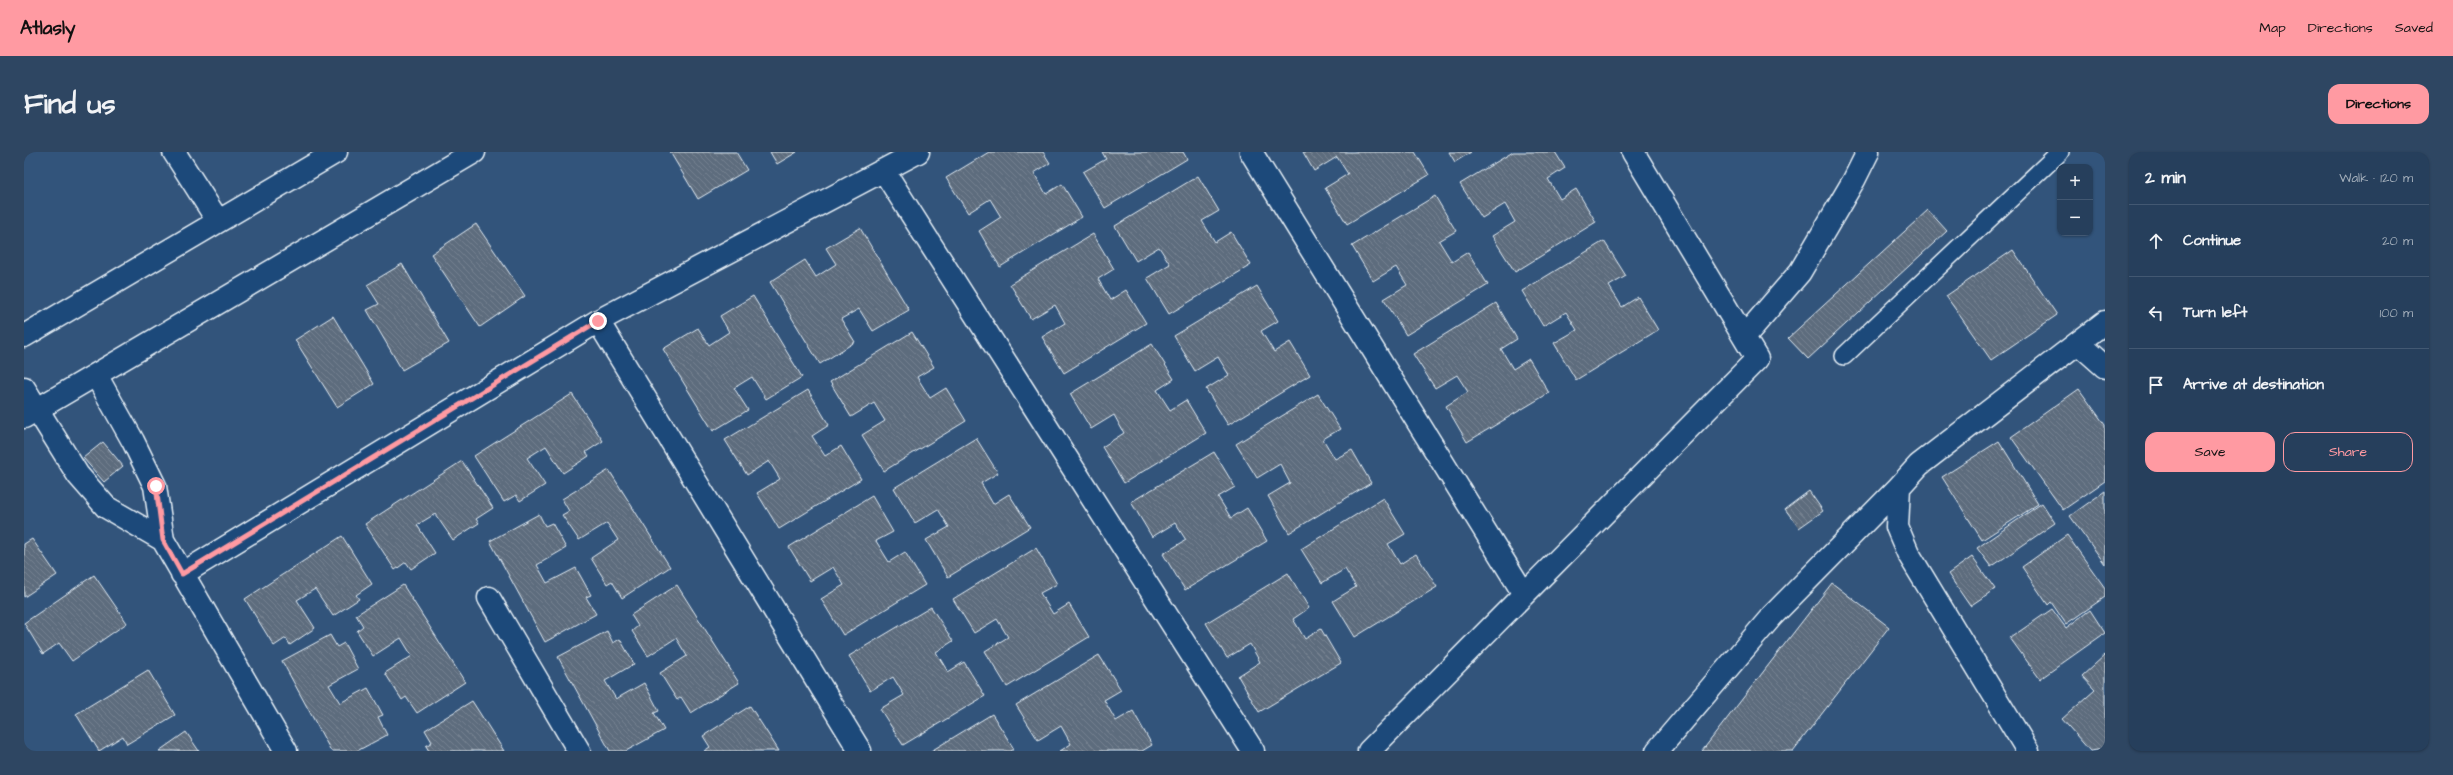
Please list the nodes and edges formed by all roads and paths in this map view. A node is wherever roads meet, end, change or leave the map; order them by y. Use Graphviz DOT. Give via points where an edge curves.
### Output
graph roads {
  1 [pos="174,152"];
  2 [pos="336,152"];
  3 [pos="474,152"];
  4 [pos="918,152"];
  5 [pos="1251,152"];
  6 [pos="1633,152"];
  7 [pos="1868,152"];
  8 [pos="2060,152"];
  9 [pos="884,171"];
  10 [pos="218,221"];
  11 [pos="598,321"];
  12 [pos="2105,322"];
  13 [pos="24,336"];
  14 [pos="1744,337"];
  15 [pos="2078,343"];
  16 [pos="1844,356"];
  17 [pos="2105,367"];
  18 [pos="96,375"];
  19 [pos="24,388"];
  20 [pos="30,413"];
  21 [pos="1899,487"];
  22 [pos="163,540"];
  23 [pos="182,574"];
  24 [pos="1524,594"];
  25 [pos="489,598"];
  26 [pos="2023,748"];
  27 [pos="286,751"];
  28 [pos="579,751"];
  29 [pos="860,751"];
  30 [pos="1252,751"];
  31 [pos="1369,751"];
  32 [pos="1657,751"];
  1 -- 10 [label="street"];
  2 -- 10 [label="street"];
  3 -- 18 [label="street"];
  4 -- 9 [label="street"];
  5 -- 24 [label="street"];
  6 -- 14 [label="street"];
  7 -- 14 [label="street" via="1800,272"];
  8 -- 16 [label="lane"];
  9 -- 11 [label="street"];
  9 -- 30 [label="street"];
  10 -- 13 [label="street"];
  11 -- 23 [label="street"];
  11 -- 29 [label="street"];
  12 -- 15 [label="street"];
  14 -- 24 [label="street" via="1757,359"];
  15 -- 17 [label="street"];
  15 -- 21 [label="street" via="1919,465"];
  18 -- 20 [label="street"];
  18 -- 22 [label="street" via="156,486"];
  19 -- 20 [label="street"];
  20 -- 22 [label="street" via="106,507"];
  21 -- 26 [label="street" via="1897,527 1908,553"];
  21 -- 32 [label="street" via="1772,616"];
  22 -- 23 [label="street"];
  23 -- 27 [label="street"];
  24 -- 31 [label="street"];
  25 -- 28 [label="street"];
}
